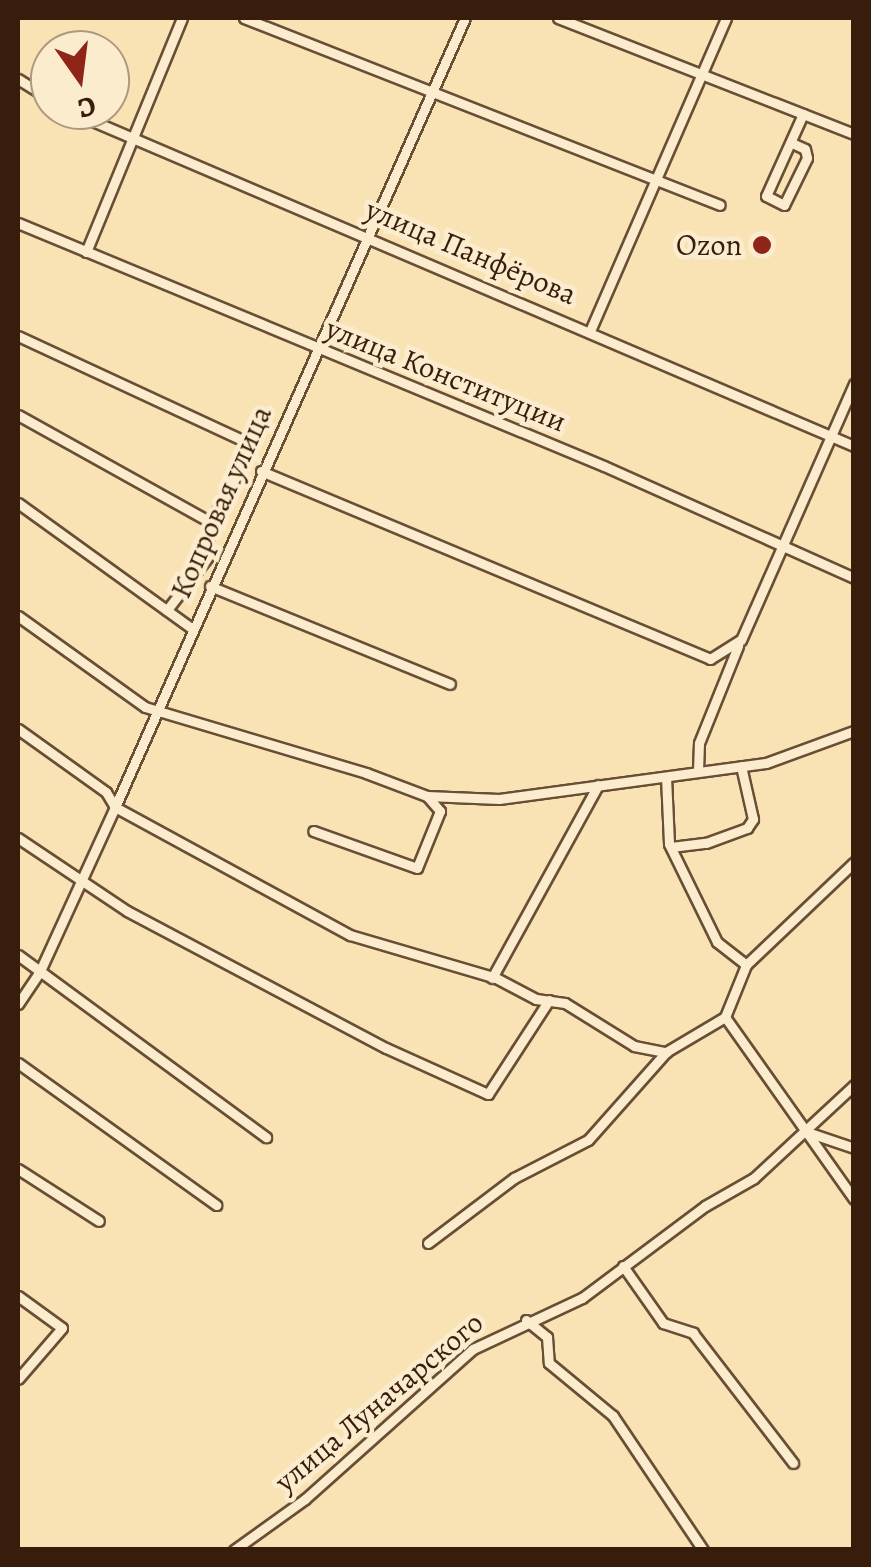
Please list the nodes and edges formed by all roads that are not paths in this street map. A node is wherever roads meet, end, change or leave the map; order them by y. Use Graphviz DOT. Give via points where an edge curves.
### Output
graph roads {
  1 [pos="182,18"];
  2 [pos="244,18"];
  3 [pos="465,18"];
  4 [pos="558,18"];
  5 [pos="726,18"];
  6 [pos="700,74"];
  7 [pos="433,94"];
  8 [pos="803,114"];
  9 [pos="112,130"];
  10 [pos="854,134"];
  11 [pos="132,139"];
  12 [pos="792,144"];
  13 [pos="658,180"];
  14 [pos="720,205"];
  15 [pos="18,223"];
  16 [pos="371,235"];
  17 [pos="86,252"];
  18 [pos="590,331"];
  19 [pos="18,336"];
  20 [pos="318,350"];
  21 [pos="854,384"];
  22 [pos="18,415"];
  23 [pos="832,436"];
  24 [pos="854,446"];
  25 [pos="260,471"];
  26 [pos="18,503"];
  27 [pos="210,522"];
  28 [pos="785,548"];
  29 [pos="854,578"];
  30 [pos="210,586"];
  31 [pos="166,610"];
  32 [pos="18,616"];
  33 [pos="192,628"];
  34 [pos="741,640"];
  35 [pos="450,684"];
  36 [pos="157,712"];
  37 [pos="18,728"];
  38 [pos="854,730"];
  39 [pos="740,766"];
  40 [pos="698,771"];
  41 [pos="666,778"];
  42 [pos="598,785"];
  43 [pos="427,796"];
  44 [pos="115,806"];
  45 [pos="313,831"];
  46 [pos="18,838"];
  47 [pos="671,847"];
  48 [pos="854,862"];
  49 [pos="79,882"];
  50 [pos="18,955"];
  51 [pos="746,965"];
  52 [pos="40,972"];
  53 [pos="494,978"];
  54 [pos="549,1000"];
  55 [pos="18,1004"];
  56 [pos="725,1016"];
  57 [pos="666,1052"];
  58 [pos="18,1063"];
  59 [pos="854,1085"];
  60 [pos="804,1131"];
  61 [pos="266,1137"];
  62 [pos="854,1148"];
  63 [pos="18,1169"];
  64 [pos="854,1199"];
  65 [pos="216,1206"];
  66 [pos="98,1221"];
  67 [pos="428,1243"];
  68 [pos="623,1266"];
  69 [pos="18,1296"];
  70 [pos="526,1320"];
  71 [pos="18,1379"];
  72 [pos="793,1463"];
  73 [pos="239,1548"];
  74 [pos="703,1550"];
  1 -- 11 [label="street"];
  2 -- 7 [label="street"];
  3 -- 7 [label="street, Копровая улица"];
  4 -- 6 [label="street"];
  5 -- 6 [label="street"];
  6 -- 8 [label="street"];
  6 -- 13 [label="street"];
  7 -- 13 [label="street"];
  7 -- 16 [label="street, Копровая улица"];
  8 -- 10 [label="street"];
  8 -- 12 [label="street"];
  9 -- 11 [label="street, улица Панфёрова"];
  11 -- 16 [label="street, улица Панфёрова"];
  11 -- 17 [label="street"];
  12 -- 12 [label="street" via="766,196 784,205 807,158 805,149"];
  13 -- 14 [label="street"];
  13 -- 18 [label="street"];
  15 -- 17 [label="street, улица Конституции"];
  16 -- 18 [label="street, улица Панфёрова"];
  16 -- 20 [label="street, Копровая улица"];
  17 -- 20 [label="street, улица Конституции"];
  18 -- 23 [label="street, улица Панфёрова"];
  19 -- 27 [label="street" via="248,443 245,461"];
  20 -- 25 [label="street, Копровая улица"];
  20 -- 28 [label="street, улица Конституции"];
  21 -- 23 [label="street"];
  22 -- 27 [label="street"];
  23 -- 24 [label="street, улица Панфёрова"];
  23 -- 28 [label="street"];
  25 -- 30 [label="street, Копровая улица"];
  25 -- 34 [label="street" via="710,659"];
  26 -- 31 [label="street"];
  27 -- 31 [label="street" via="207,558"];
  28 -- 29 [label="street, улица Конституции"];
  28 -- 34 [label="street"];
  30 -- 33 [label="street, Копровая улица"];
  30 -- 35 [label="street"];
  31 -- 33 [label="street"];
  32 -- 36 [label="street"];
  33 -- 36 [label="street, Копровая улица"];
  34 -- 40 [label="street" via="709,711"];
  36 -- 43 [label="street" via="196,718"];
  36 -- 44 [label="street, Копровая улица"];
  37 -- 44 [label="street" via="106,792"];
  38 -- 39 [label="street" via="794,755"];
  39 -- 40 [label="street"];
  39 -- 47 [label="street" via="754,818 747,828"];
  40 -- 41 [label="street"];
  41 -- 42 [label="street"];
  41 -- 47 [label="street"];
  42 -- 43 [label="street" via="499,798"];
  42 -- 53 [label="street"];
  43 -- 45 [label="street" via="440,810 417,868"];
  44 -- 49 [label="street, Копровая улица"];
  44 -- 53 [label="street" via="350,935"];
  46 -- 49 [label="street"];
  47 -- 51 [label="street" via="717,942"];
  48 -- 51 [label="street"];
  49 -- 52 [label="street, Копровая улица"];
  49 -- 54 [label="street" via="386,1048 488,1094"];
  50 -- 52 [label="street"];
  51 -- 56 [label="street"];
  52 -- 55 [label="street, Копровая улица"];
  52 -- 61 [label="street"];
  53 -- 54 [label="street"];
  54 -- 57 [label="street" via="584,1012 634,1046"];
  56 -- 57 [label="street"];
  56 -- 60 [label="street"];
  57 -- 67 [label="street" via="588,1140 514,1178"];
  58 -- 65 [label="street"];
  59 -- 60 [label="street, улица Луначарского"];
  60 -- 62 [label="street"];
  60 -- 64 [label="street"];
  60 -- 68 [label="street, улица Луначарского" via="754,1178"];
  63 -- 66 [label="street"];
  68 -- 70 [label="street, улица Луначарского" via="582,1298"];
  68 -- 72 [label="street" via="663,1323 693,1333"];
  69 -- 71 [label="street" via="62,1328"];
  70 -- 73 [label="street, улица Луначарского" via="473,1349 305,1499"];
  70 -- 74 [label="street" via="547,1337 549,1363 613,1416"];
}
